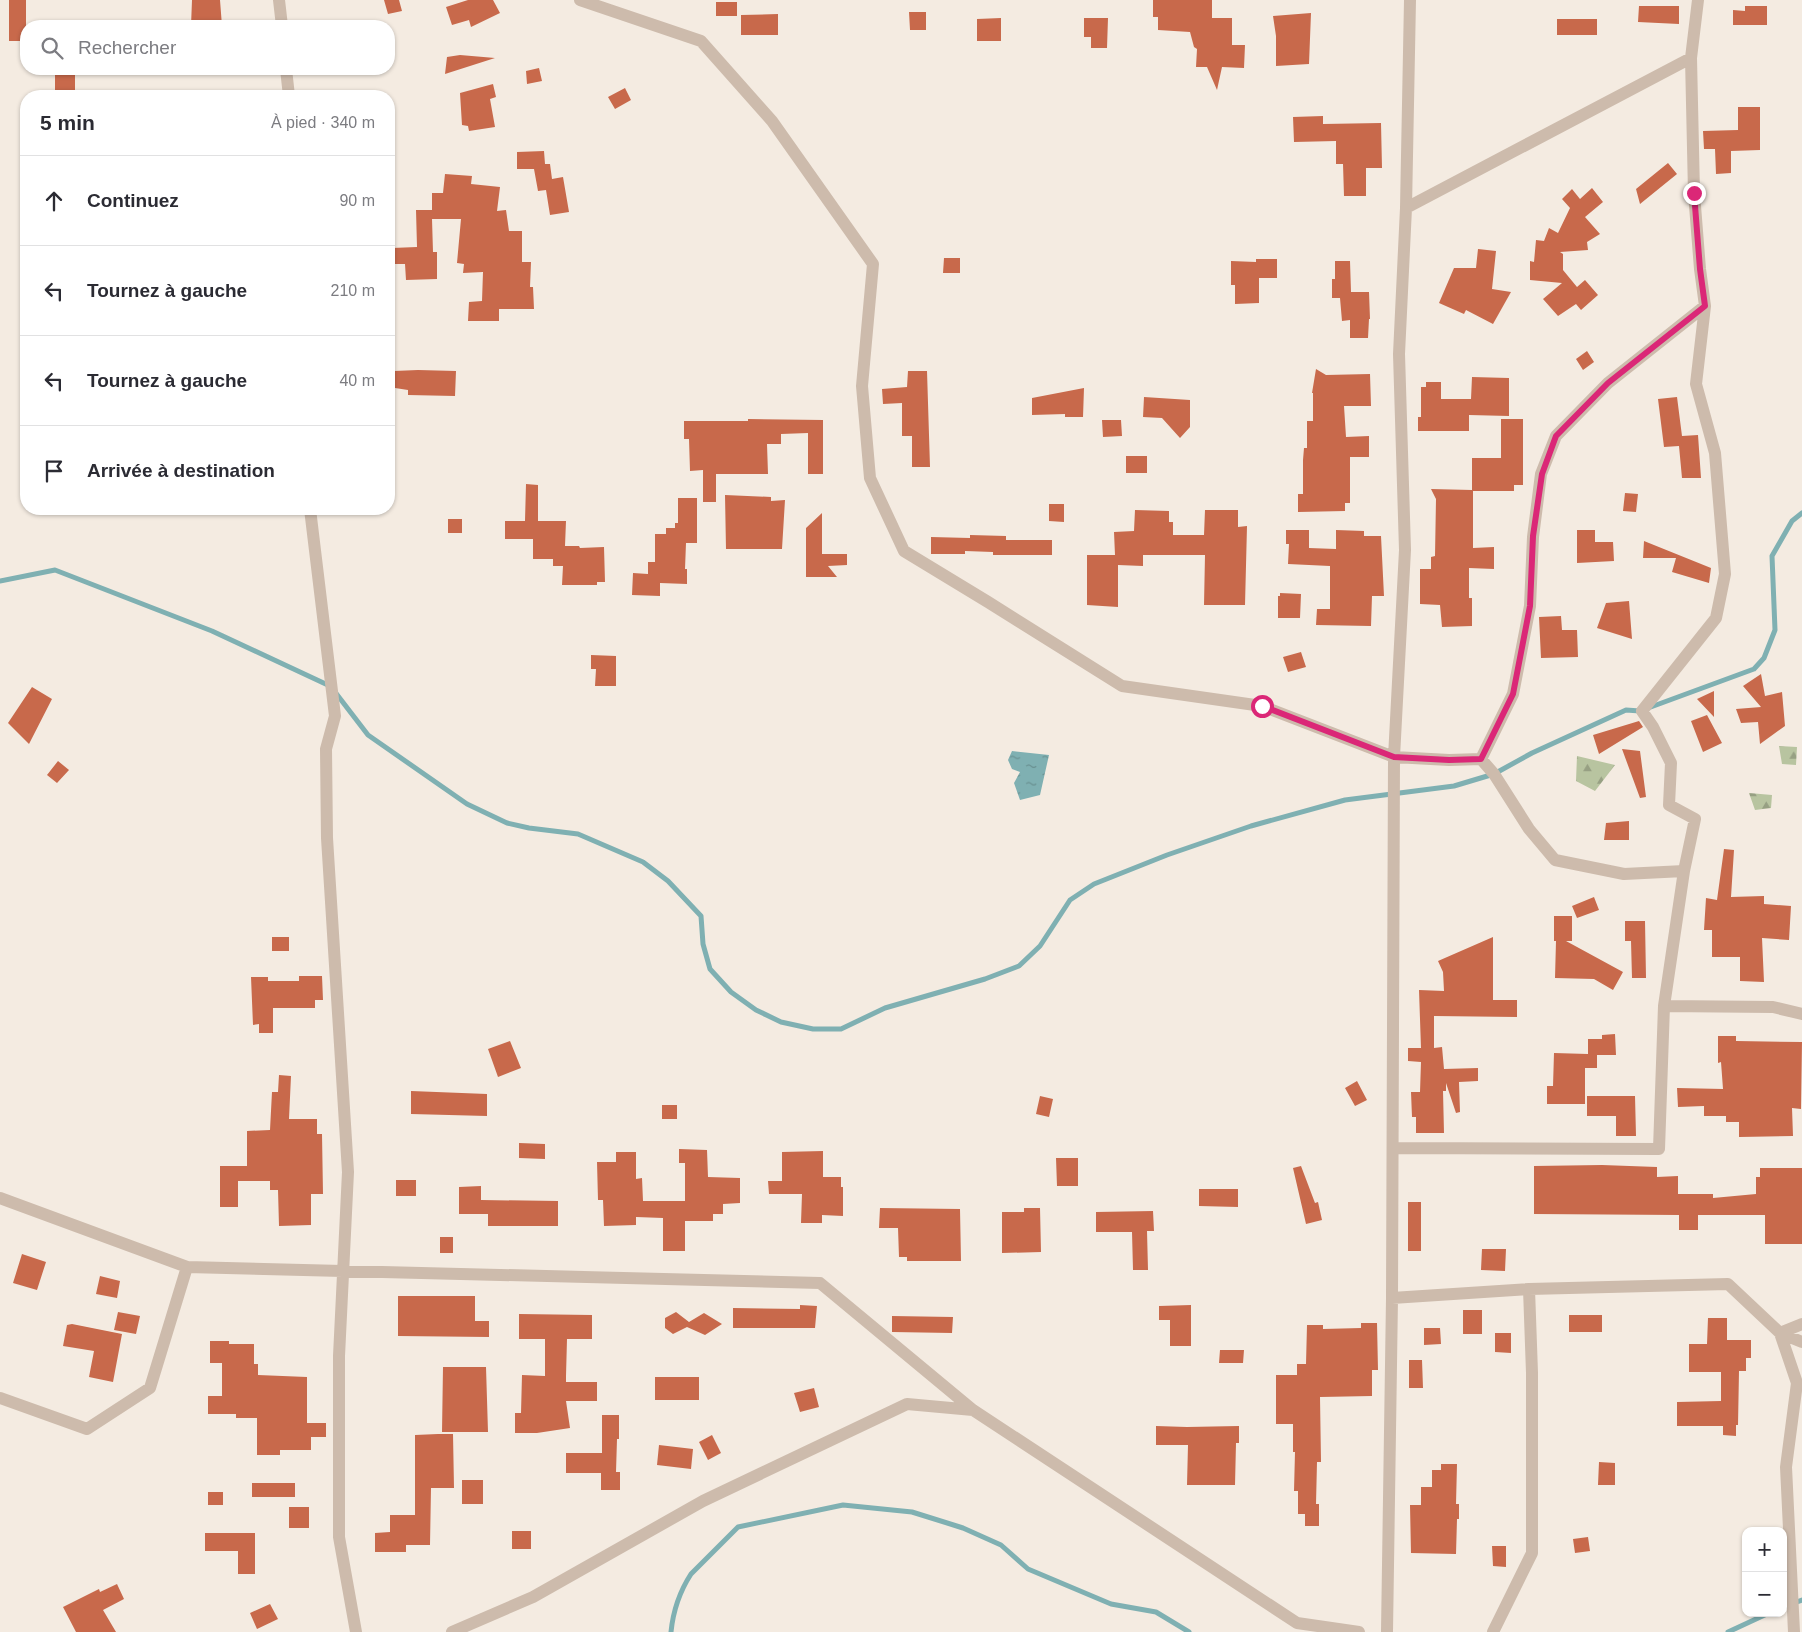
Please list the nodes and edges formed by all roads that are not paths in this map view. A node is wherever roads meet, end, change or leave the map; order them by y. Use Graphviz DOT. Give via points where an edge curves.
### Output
graph roads {
  1 [pos="279,0"];
  2 [pos="580,0"];
  3 [pos="1410,0"];
  4 [pos="1698,0"];
  5 [pos="281,20"];
  6 [pos="1691,58"];
  7 [pos="287,75"];
  8 [pos="288,90"];
  9 [pos="1406,208"];
  10 [pos="1705,306"];
  11 [pos="311,515"];
  12 [pos="1394,757"];
  13 [pos="1481,759"];
  14 [pos="1684,871"];
  15 [pos="1664,1006"];
  16 [pos="1802,1014"];
  17 [pos="1393,1148"];
  18 [pos="0,1198"];
  19 [pos="187,1267"];
  20 [pos="343,1271"];
  21 [pos="1529,1289"];
  22 [pos="1392,1298"];
  23 [pos="1802,1324"];
  24 [pos="1780,1333"];
  25 [pos="1802,1342"];
  26 [pos="0,1398"];
  27 [pos="973,1410"];
  28 [pos="356,1632"];
  29 [pos="452,1632"];
  30 [pos="1359,1632"];
  31 [pos="1387,1632"];
  32 [pos="1493,1632"];
  33 [pos="1794,1632"];
  1 -- 5 [label="street"];
  2 -- 12 [label="street" via="701,41 772,121 873,264 862,386 870,478 904,551 1122,686 1262,706"];
  3 -- 9 [label="street"];
  4 -- 6 [label="street"];
  6 -- 9 [label="street"];
  6 -- 10 [label="street" via="1694,193"];
  7 -- 8 [label="street"];
  9 -- 12 [label="street" via="1399,354 1405,550"];
  10 -- 13 [label="street" via="1608,383 1556,436 1542,474 1533,536 1530,606 1513,694"];
  10 -- 14 [label="street" via="1696,384 1715,453 1724,574 1716,618 1642,711 1671,763 1670,805 1695,819"];
  11 -- 20 [label="street" via="335,716 326,749 327,838 348,1172"];
  12 -- 13 [label="street"];
  12 -- 17 [label="street"];
  13 -- 14 [label="street" via="1529,829 1555,860 1624,874"];
  14 -- 15 [label="street"];
  15 -- 16 [label="street" via="1773,1008"];
  15 -- 17 [label="street" via="1659,1149"];
  17 -- 22 [label="street"];
  18 -- 19 [label="street"];
  19 -- 20 [label="street"];
  19 -- 26 [label="street" via="150,1388 87,1429"];
  20 -- 27 [label="street" via="820,1283"];
  20 -- 28 [label="street" via="339,1356 339,1537"];
  21 -- 22 [label="street"];
  21 -- 24 [label="street" via="1728,1284"];
  21 -- 32 [label="street" via="1532,1553"];
  22 -- 31 [label="street"];
  23 -- 24 [label="street"];
  24 -- 25 [label="street"];
  24 -- 33 [label="street" via="1797,1383 1786,1467"];
  27 -- 29 [label="street" via="907,1404 702,1501 533,1598"];
  27 -- 30 [label="street" via="1297,1623"];
}
